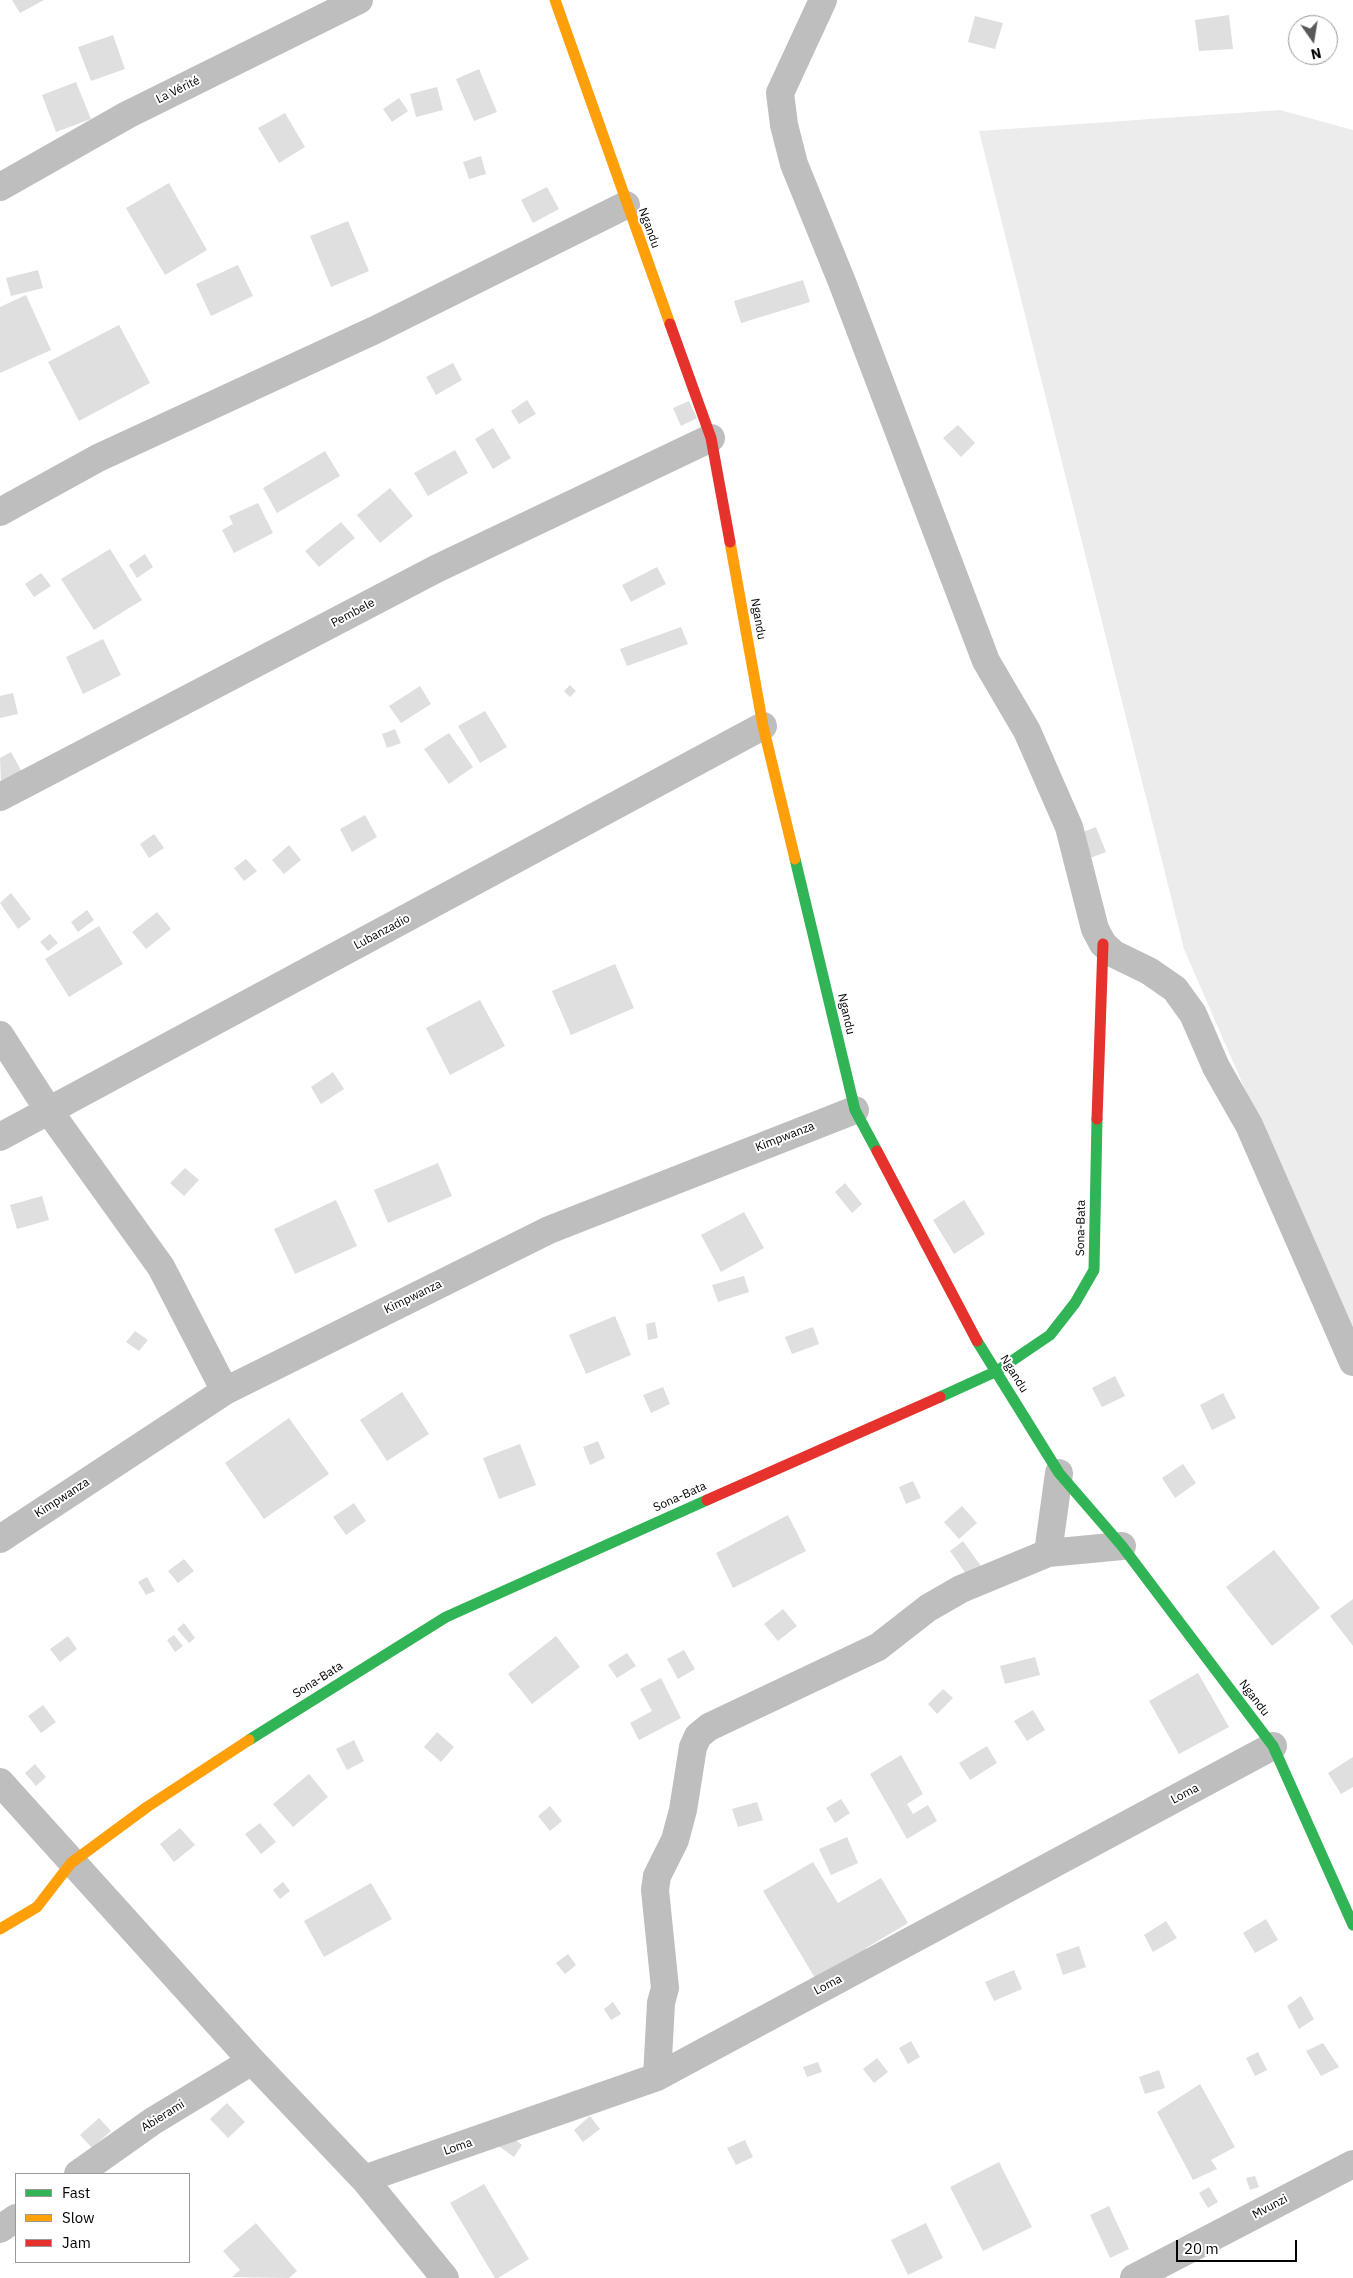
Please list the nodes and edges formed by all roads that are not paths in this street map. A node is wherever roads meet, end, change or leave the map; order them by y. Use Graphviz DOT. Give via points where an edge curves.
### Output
graph roads {
  1 [pos="359,0"];
  2 [pos="555,0"];
  3 [pos="823,0"];
  4 [pos="0,187"];
  5 [pos="626,205"];
  6 [pos="710,438"];
  7 [pos="0,512"];
  8 [pos="763,726"];
  9 [pos="0,797"];
  10 [pos="1102,944"];
  11 [pos="0,1035"];
  12 [pos="855,1110"];
  13 [pos="49,1111"];
  14 [pos="0,1137"];
  15 [pos="1353,1362"];
  16 [pos="997,1371"];
  17 [pos="225,1390"];
  18 [pos="1059,1473"];
  19 [pos="0,1539"];
  20 [pos="1122,1546"];
  21 [pos="1048,1553"];
  22 [pos="1273,1746"];
  23 [pos="0,1782"];
  24 [pos="71,1863"];
  25 [pos="1353,1925"];
  26 [pos="0,1929"];
  27 [pos="252,2062"];
  28 [pos="657,2077"];
  29 [pos="1353,2164"];
  30 [pos="79,2173"];
  31 [pos="364,2180"];
  32 [pos="15,2219"];
  33 [pos="0,2229"];
  34 [pos="445,2278"];
  35 [pos="1134,2278"];
  1 -- 4 [label="street, La Vérité" via="127,115"];
  2 -- 5 [label="street, Ngandu"];
  3 -- 10 [label="street" via="780,93 794,164 986,661 1027,731 1069,827 1095,929"];
  5 -- 6 [label="street, Ngandu"];
  5 -- 7 [label="street" via="374,330 98,458"];
  6 -- 8 [label="street, Ngandu"];
  6 -- 9 [label="street, Pembele" via="436,569"];
  8 -- 12 [label="street, Ngandu"];
  8 -- 13 [label="street, Lubanzadio"];
  10 -- 15 [label="street" via="1114,954 1149,971 1174,990 1192,1014 1216,1067 1249,1125"];
  10 -- 16 [label="street, Sona-Bata" via="1094,1270 1076,1303 1050,1335"];
  11 -- 13 [label="street"];
  12 -- 16 [label="street, Ngandu" via="970,1331"];
  12 -- 17 [label="street, Kimpwanza" via="549,1230"];
  13 -- 14 [label="street, Lubanzadio"];
  13 -- 17 [label="street" via="161,1267"];
  16 -- 18 [label="street, Ngandu"];
  16 -- 24 [label="street, Sona-Bata" via="446,1617 147,1807"];
  17 -- 19 [label="street, Kimpwanza"];
  18 -- 20 [label="street, Ngandu"];
  18 -- 21 [label="street"];
  20 -- 21 [label="street"];
  20 -- 22 [label="street, Ngandu"];
  21 -- 28 [label="street" via="961,1588 928,1608 878,1647 710,1727 698,1736 693,1747 677,1832 657,1876 655,1890 665,1988 661,2003"];
  22 -- 25 [label="street, Ngandu"];
  22 -- 28 [label="street, Loma"];
  23 -- 24 [label="street"];
  24 -- 26 [label="street, Sona-Bata" via="37,1907"];
  24 -- 27 [label="street"];
  27 -- 30 [label="street, Abierami" via="153,2121"];
  27 -- 31 [label="street"];
  28 -- 31 [label="street, Loma"];
  29 -- 35 [label="street, Mvunzi"];
  31 -- 34 [label="street"];
  32 -- 33 [label="street"];
}
